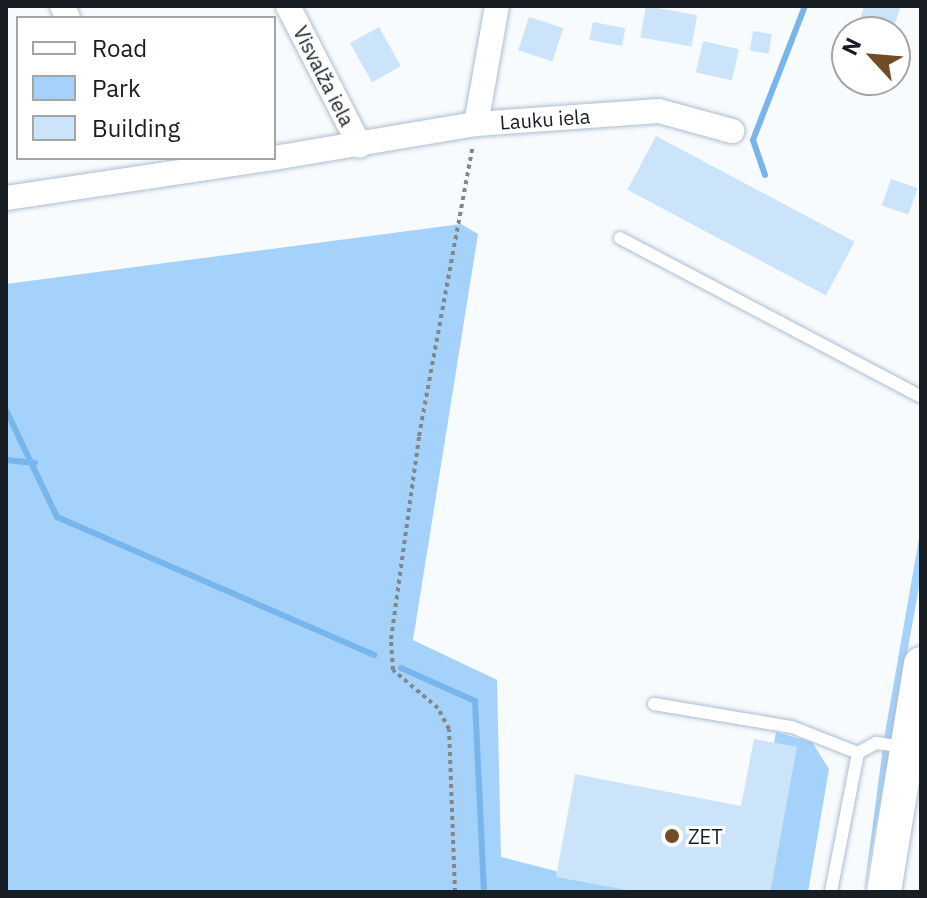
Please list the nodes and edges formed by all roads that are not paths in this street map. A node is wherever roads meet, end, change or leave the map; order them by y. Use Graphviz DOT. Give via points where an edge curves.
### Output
graph roads {
  1 [pos="288,6"];
  2 [pos="497,6"];
  3 [pos="476,124"];
  4 [pos="732,131"];
  5 [pos="360,146"];
  6 [pos="276,158"];
  7 [pos="249,160"];
  8 [pos="146,166"];
  9 [pos="6,198"];
  10 [pos="620,238"];
  11 [pos="921,397"];
  12 [pos="921,664"];
  13 [pos="654,704"];
  14 [pos="913,733"];
  15 [pos="858,753"];
  16 [pos="886,890"];
  17 [pos="831,892"];
  1 -- 5 [label="street, Visvalža iela"];
  2 -- 3 [label="street, Lauku iela"];
  3 -- 4 [label="street, Lauku iela" via="659,111"];
  3 -- 5 [label="street, Visvalža iela"];
  5 -- 6 [label="street, Visvalža iela"];
  7 -- 8 [label="street, Visvalža iela"];
  8 -- 9 [label="street, Visvalža iela"];
  10 -- 11 [label="lane"];
  12 -- 14 [label="main road"];
  13 -- 15 [label="lane" via="792,727"];
  14 -- 15 [label="lane"];
  14 -- 16 [label="main road"];
  15 -- 17 [label="lane"];
}
